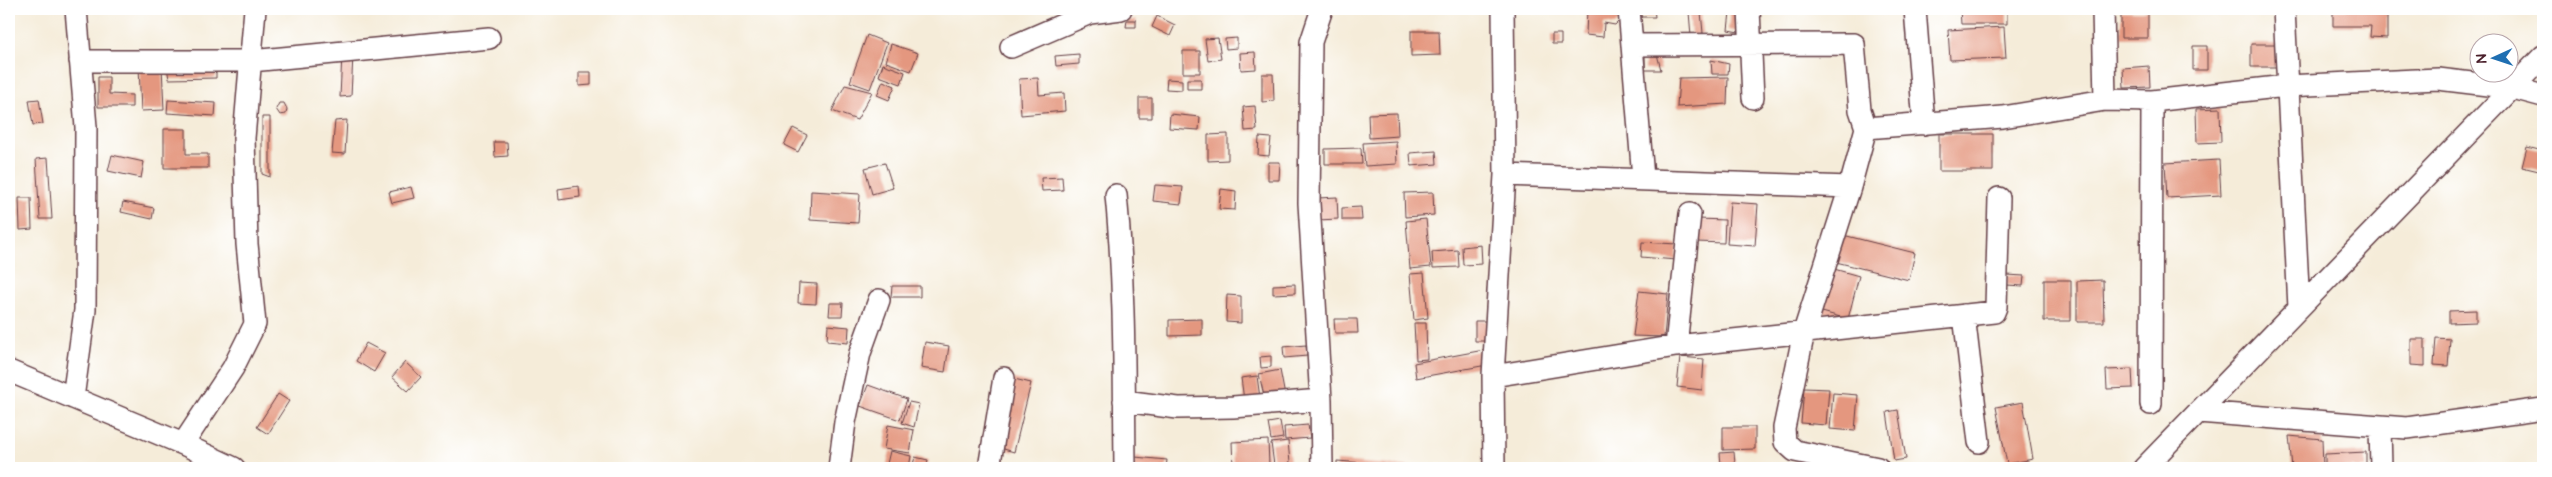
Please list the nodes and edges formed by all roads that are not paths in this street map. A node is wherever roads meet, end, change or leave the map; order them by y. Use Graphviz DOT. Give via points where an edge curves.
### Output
graph roads {
  1 [pos="76,9"];
  2 [pos="255,9"];
  3 [pos="1122,9"];
  4 [pos="1322,9"];
  5 [pos="1503,9"];
  6 [pos="1629,9"];
  7 [pos="1749,9"];
  8 [pos="1915,9"];
  9 [pos="2103,9"];
  10 [pos="2284,9"];
  11 [pos="489,38"];
  12 [pos="1751,43"];
  13 [pos="1632,45"];
  14 [pos="1011,47"];
  15 [pos="2543,56"];
  16 [pos="80,61"];
  17 [pos="251,61"];
  18 [pos="2286,86"];
  19 [pos="2513,88"];
  20 [pos="2543,96"];
  21 [pos="1753,98"];
  22 [pos="2105,100"];
  23 [pos="2152,100"];
  24 [pos="1924,124"];
  25 [pos="1866,128"];
  26 [pos="1505,175"];
  27 [pos="1643,178"];
  28 [pos="1850,187"];
  29 [pos="1116,194"];
  30 [pos="1999,198"];
  31 [pos="1690,214"];
  32 [pos="879,300"];
  33 [pos="2299,308"];
  34 [pos="1964,316"];
  35 [pos="1804,332"];
  36 [pos="1676,346"];
  37 [pos="9,371"];
  38 [pos="1493,376"];
  39 [pos="1004,378"];
  40 [pos="73,398"];
  41 [pos="1321,400"];
  42 [pos="1124,401"];
  43 [pos="2151,404"];
  44 [pos="2543,409"];
  45 [pos="2198,412"];
  46 [pos="2380,427"];
  47 [pos="1979,442"];
  48 [pos="183,444"];
  49 [pos="234,468"];
  50 [pos="839,468"];
  51 [pos="989,468"];
  52 [pos="1125,468"];
  53 [pos="1322,468"];
  54 [pos="1494,468"];
  55 [pos="1878,468"];
  56 [pos="2144,468"];
  57 [pos="2381,468"];
  1 -- 16 [label="street"];
  2 -- 17 [label="street"];
  3 -- 14 [label="street" via="1090,13"];
  4 -- 41 [label="street" via="1311,42 1309,203"];
  5 -- 26 [label="street"];
  6 -- 13 [label="street"];
  7 -- 12 [label="street"];
  8 -- 24 [label="street"];
  9 -- 22 [label="street"];
  10 -- 18 [label="street"];
  11 -- 17 [label="street"];
  12 -- 13 [label="street"];
  12 -- 21 [label="street"];
  12 -- 25 [label="street" via="1854,44 1860,110"];
  13 -- 27 [label="street"];
  15 -- 19 [label="street"];
  16 -- 17 [label="street"];
  16 -- 40 [label="street" via="86,128 85,310"];
  17 -- 48 [label="street" via="244,138 247,244 255,324 234,368"];
  18 -- 19 [label="street" via="2438,79"];
  18 -- 23 [label="street"];
  18 -- 33 [label="street"];
  19 -- 20 [label="street"];
  19 -- 33 [label="street"];
  22 -- 23 [label="street"];
  22 -- 24 [label="street"];
  23 -- 43 [label="street"];
  24 -- 25 [label="street"];
  25 -- 28 [label="street"];
  26 -- 27 [label="street"];
  26 -- 38 [label="street"];
  27 -- 28 [label="street"];
  28 -- 35 [label="street"];
  29 -- 42 [label="street" via="1123,259"];
  30 -- 34 [label="street" via="1996,307 1988,314"];
  31 -- 36 [label="street"];
  32 -- 50 [label="street" via="860,353"];
  33 -- 45 [label="street"];
  34 -- 35 [label="street"];
  34 -- 47 [label="street"];
  35 -- 36 [label="street"];
  35 -- 55 [label="street" via="1784,428 1785,442 1795,451"];
  36 -- 38 [label="street"];
  37 -- 40 [label="street"];
  38 -- 54 [label="street"];
  39 -- 51 [label="street"];
  40 -- 48 [label="street"];
  41 -- 42 [label="street" via="1178,408"];
  41 -- 53 [label="street"];
  42 -- 52 [label="street"];
  44 -- 46 [label="street" via="2407,428"];
  45 -- 46 [label="street"];
  45 -- 56 [label="street"];
  46 -- 57 [label="street"];
  48 -- 49 [label="street"];
}
